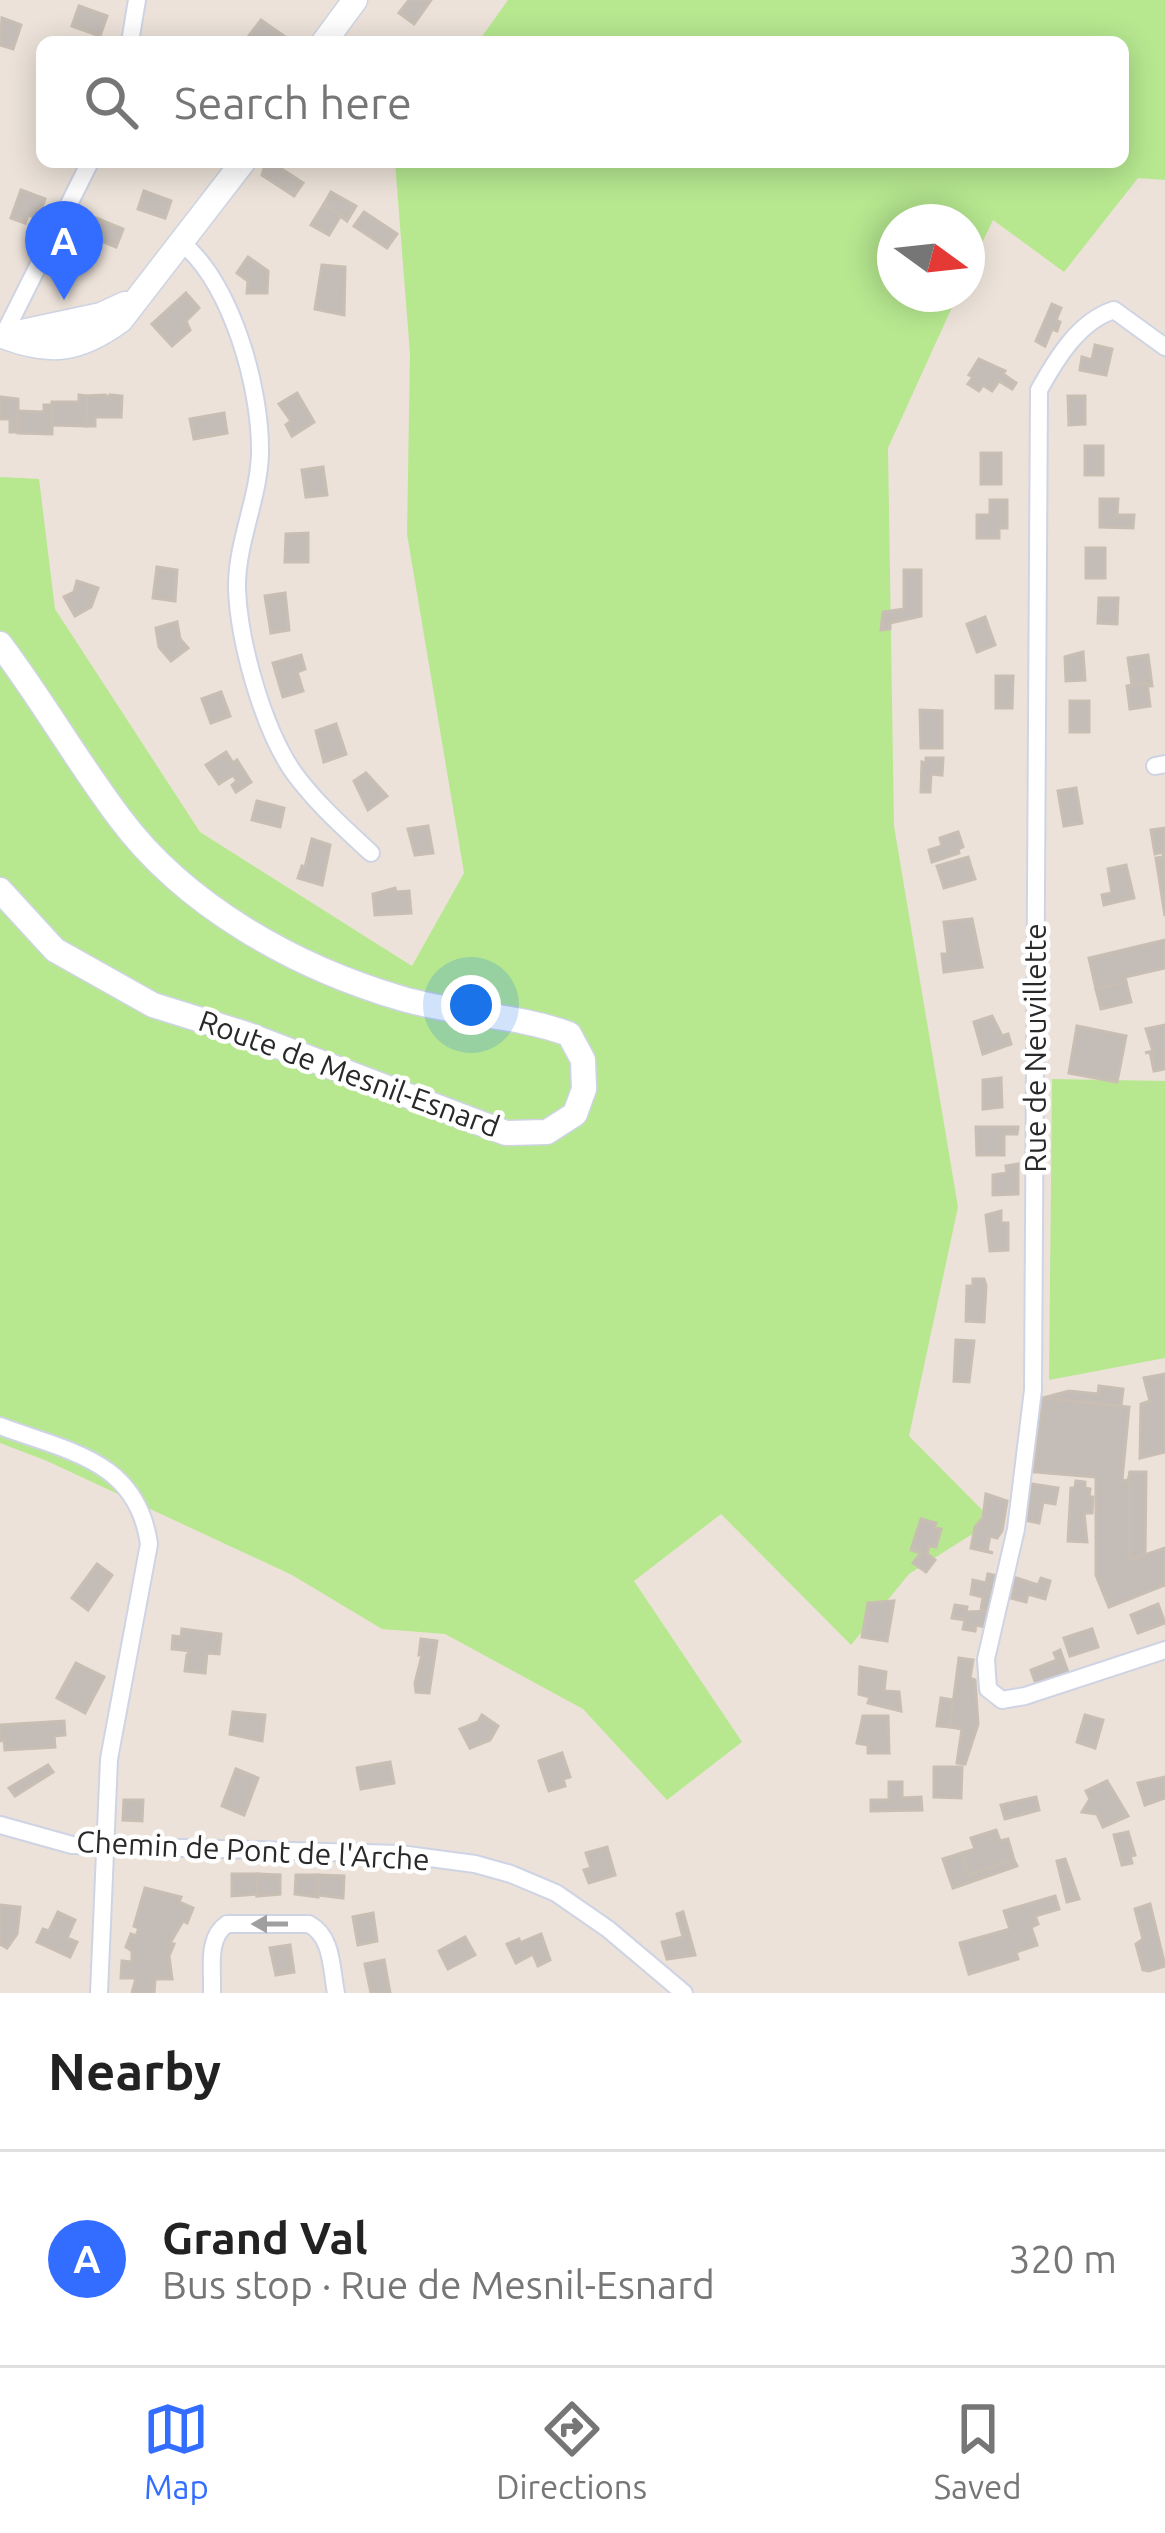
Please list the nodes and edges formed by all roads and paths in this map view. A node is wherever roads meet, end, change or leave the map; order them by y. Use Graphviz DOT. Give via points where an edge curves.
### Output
graph roads {
  1 [pos="136,0"];
  2 [pos="356,0"];
  3 [pos="131,36"];
  4 [pos="329,36"];
  5 [pos="87,168"];
  6 [pos="237,168"];
  7 [pos="181,242"];
  8 [pos="138,298"];
  9 [pos="1,336"];
  10 [pos="1165,347"];
  11 [pos="0,644"];
  12 [pos="370,853"];
  13 [pos="0,890"];
  14 [pos="0,1426"];
  15 [pos="1165,1650"];
  16 [pos="0,1825"];
  17 [pos="105,1845"];
  18 [pos="99,1993"];
  19 [pos="212,1993"];
  20 [pos="336,1993"];
  21 [pos="684,1993"];
  1 -- 3 [label="street"];
  2 -- 4 [label="street"];
  5 -- 9 [label="street"];
  6 -- 7 [label="street"];
  7 -- 8 [label="street"];
  7 -- 12 [label="street" via="227,304 254,403 260,454 237,584 261,696 291,769"];
  8 -- 9 [label="street" via="101,315"];
  8 -- 9 [label="street" via="121,320 72,348"];
  10 -- 15 [label="street, Rue de Neuvillette" via="1114,310 1094,316 1039,390 1033,1390 1016,1529 986,1659 988,1689 1002,1700 1025,1696"];
  11 -- 13 [label="street, Route de Mesnil-Esnard" via="121,820 196,894 270,945 341,977 400,998 569,1034 583,1060 584,1089 574,1114 547,1132 506,1133 153,1005 55,950"];
  14 -- 17 [label="street" via="120,1478 146,1518 149,1544 109,1759"];
  16 -- 17 [label="street, Chemin de Pont de l'Arche" via="72,1845"];
  17 -- 18 [label="street"];
  17 -- 21 [label="street, Chemin de Pont de l'Arche" via="400,1854 475,1864 556,1893"];
  20 -- 19 [label="street, one-way" via="326,1940 309,1924 218,1929"];
}
